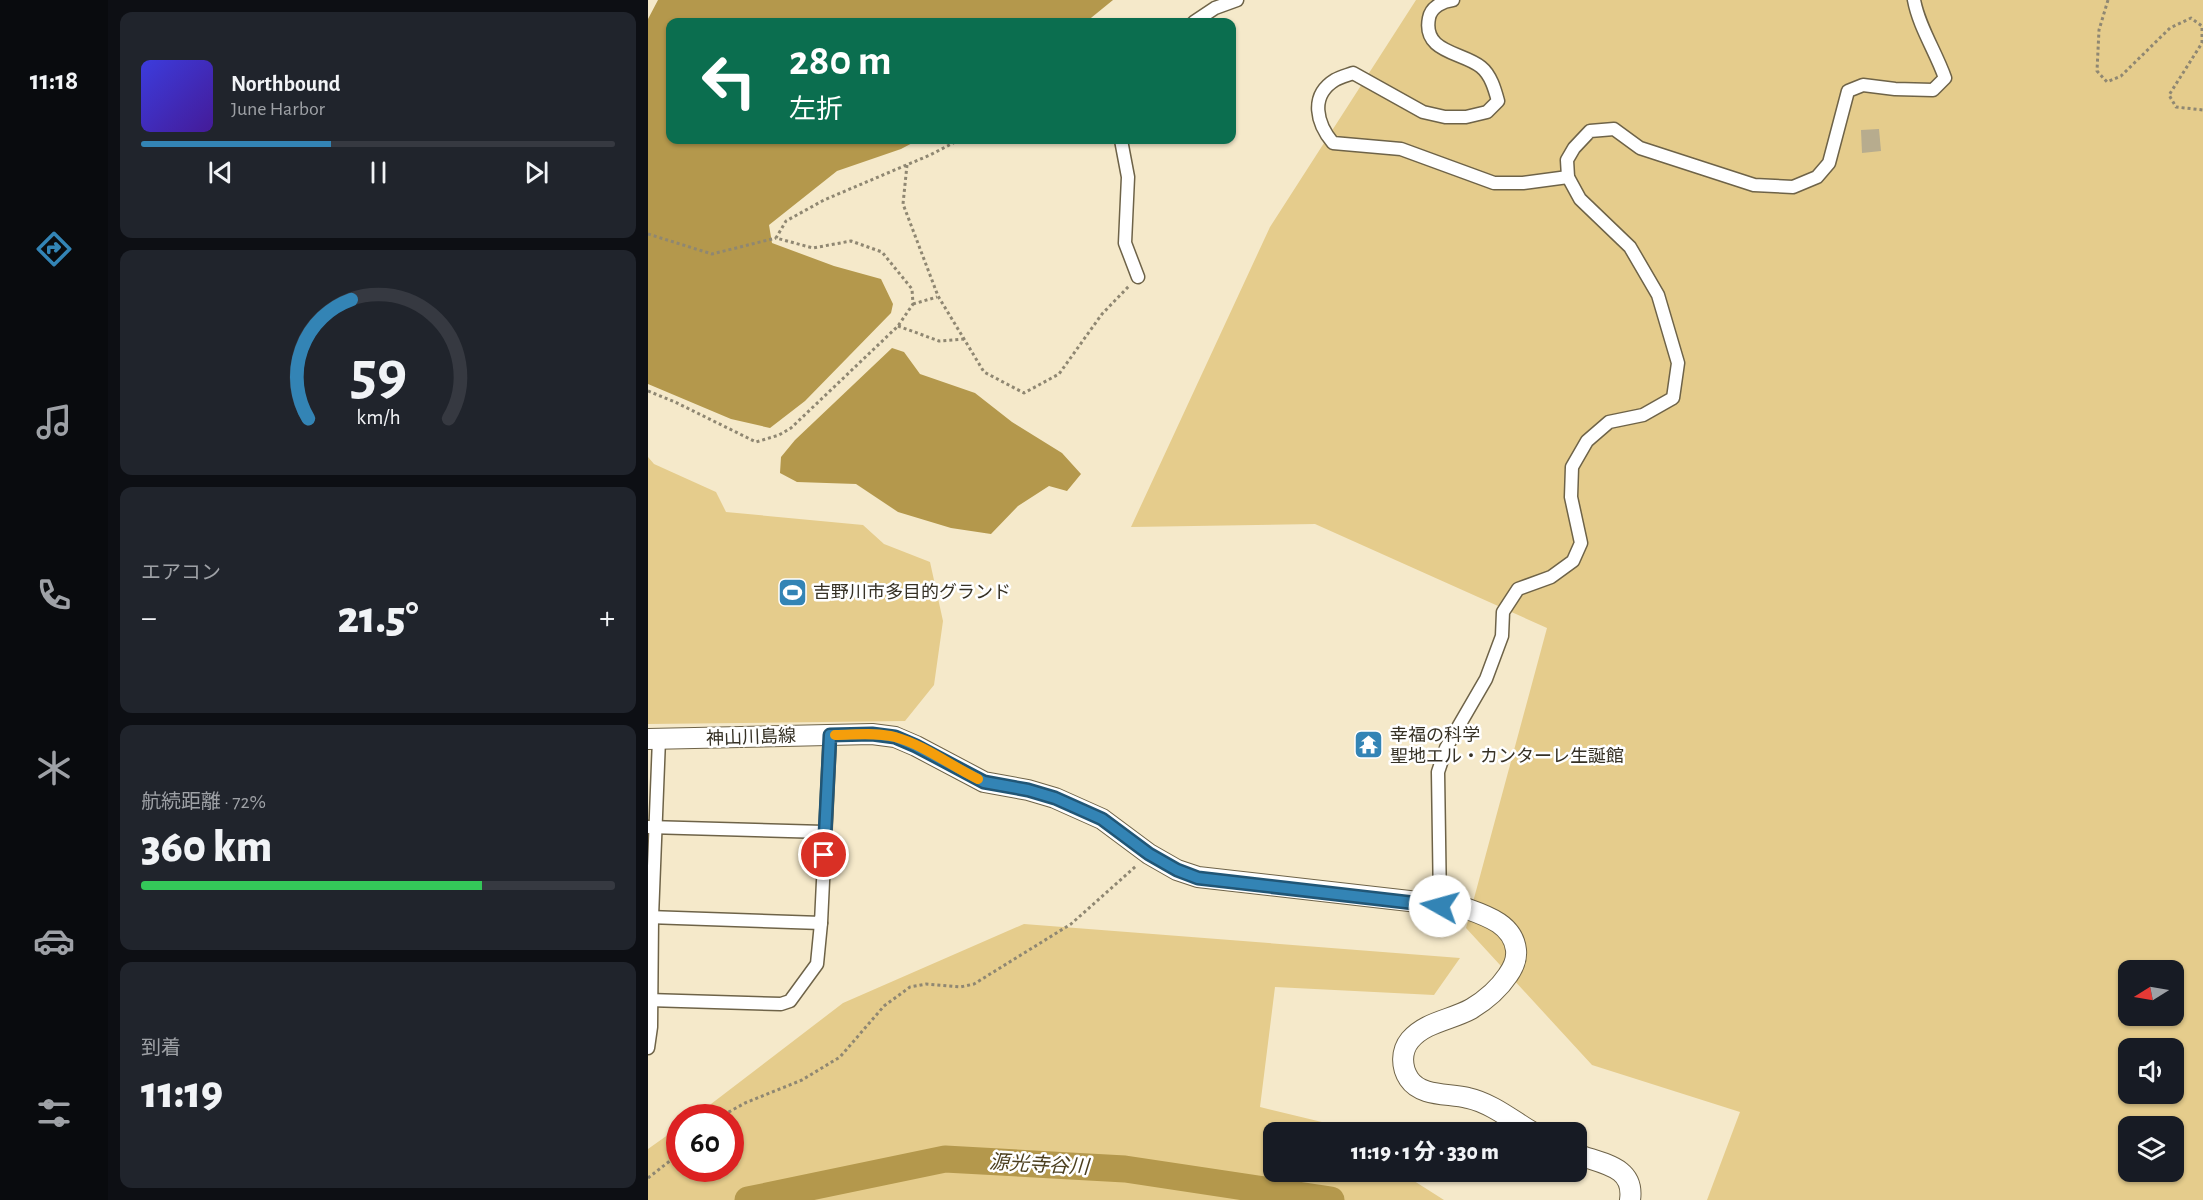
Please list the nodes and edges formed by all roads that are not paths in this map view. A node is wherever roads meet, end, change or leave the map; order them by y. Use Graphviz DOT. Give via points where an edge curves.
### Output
graph roads {
  1 [pos="1237,0"];
  2 [pos="1453,0"];
  3 [pos="1914,0"];
  4 [pos="1200,18"];
  5 [pos="1122,144"];
  6 [pos="1568,177"];
  7 [pos="1138,277"];
  8 [pos="830,735"];
  9 [pos="654,739"];
  10 [pos="653,827"];
  11 [pos="824,832"];
  12 [pos="1440,906"];
  13 [pos="650,917"];
  14 [pos="821,924"];
  15 [pos="650,1000"];
  16 [pos="648,1048"];
  17 [pos="1516,1122"];
  18 [pos="1587,1158"];
  19 [pos="1630,1200"];
  1 -- 4 [label="street"];
  2 -- 6 [label="street" via="1443,2 1429,14 1427,28 1437,46 1482,68 1498,101 1487,112 1445,117 1423,112 1353,73 1334,80 1320,95 1318,113 1323,132 1333,143 1401,149 1494,183"];
  3 -- 6 [label="street" via="1945,78 1933,90 1863,85 1848,91 1828,163 1816,177 1793,187 1754,185 1640,148 1614,129 1590,131 1567,160"];
  5 -- 7 [label="street" via="1128,177 1125,243"];
  6 -- 12 [label="street" via="1580,199 1630,247 1658,295 1678,363 1673,398 1643,415 1609,422 1587,441 1572,466 1571,497 1581,543 1573,561 1551,577 1518,589 1503,612 1502,636 1486,679 1446,748 1438,772"];
  8 -- 9 [label="main road, 神山川島線"];
  8 -- 11 [label="street"];
  8 -- 12 [label="main road, 神山川島線" via="895,737 984,782 1055,798 1102,819 1149,854 1198,878"];
  9 -- 10 [label="street"];
  10 -- 11 [label="street"];
  10 -- 13 [label="street"];
  11 -- 14 [label="street"];
  12 -- 17 [label="main road, 神山川島線" via="1462,907 1490,917 1503,927 1513,938 1513,968 1492,995 1422,1029 1409,1041 1403,1054 1404,1069 1419,1089 1486,1104"];
  13 -- 14 [label="street"];
  13 -- 15 [label="street"];
  14 -- 15 [label="street" via="818,964 790,1001 781,1004"];
  15 -- 16 [label="street"];
  18 -- 19 [label="main road" via="1628,1177"];
}
